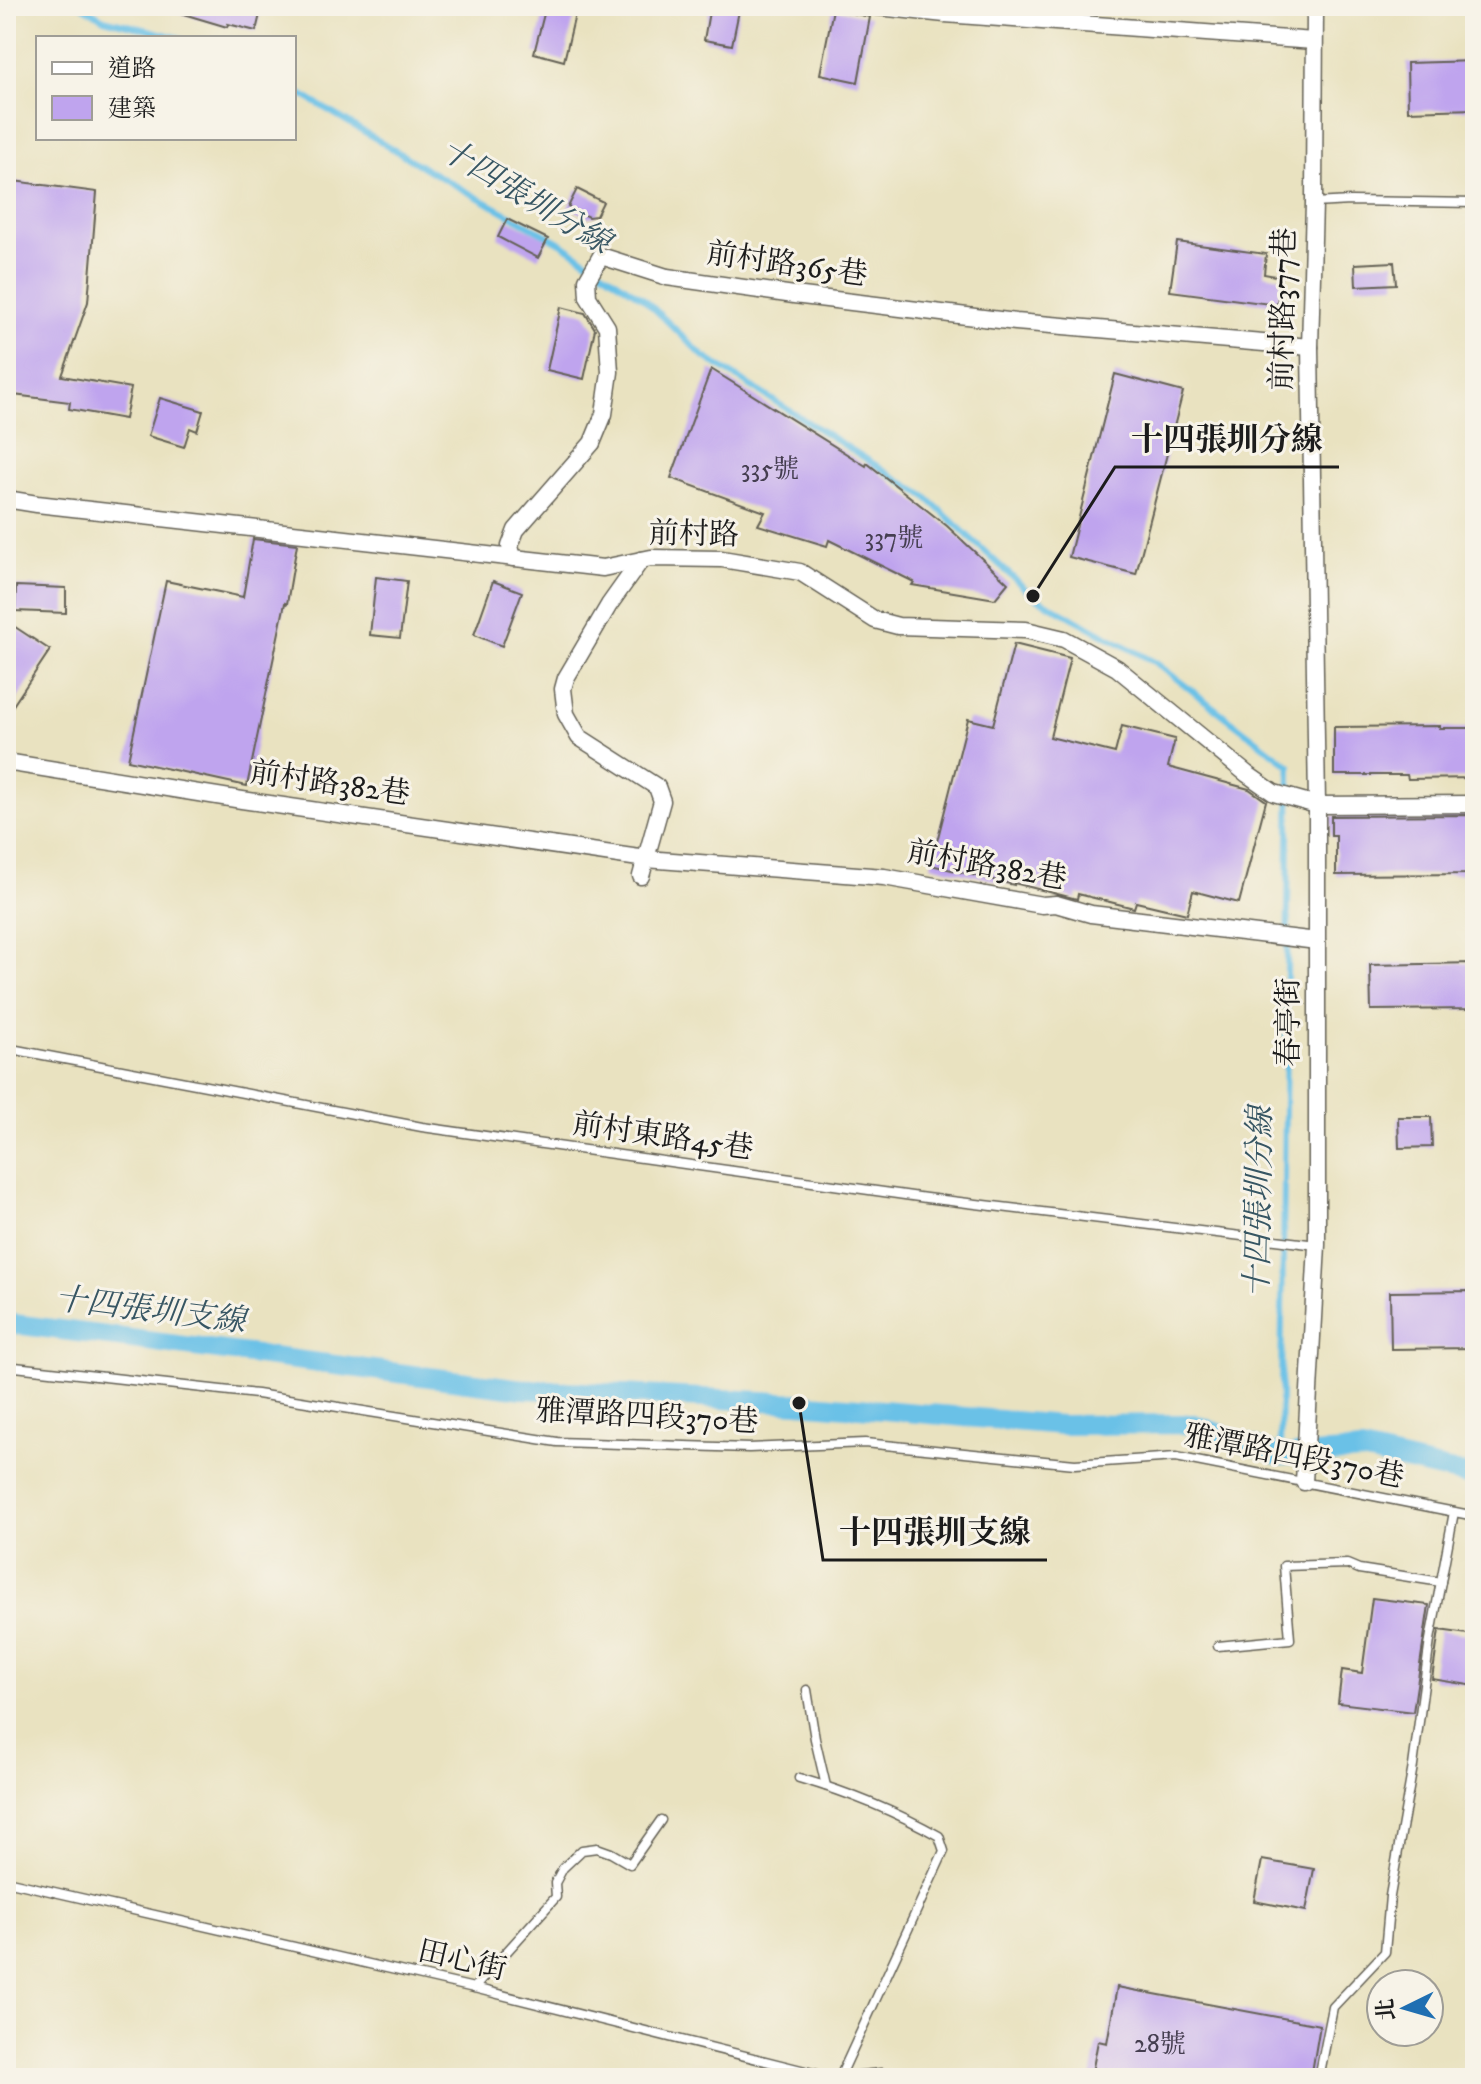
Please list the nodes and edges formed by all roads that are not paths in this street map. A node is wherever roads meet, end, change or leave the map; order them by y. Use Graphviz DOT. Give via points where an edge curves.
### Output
graph roads {
  1 [pos="869,6"];
  2 [pos="1315,6"];
  3 [pos="1314,41"];
  4 [pos="1314,203"];
  5 [pos="1475,203"];
  6 [pos="1310,347"];
  7 [pos="6,499"];
  8 [pos="513,558"];
  9 [pos="641,560"];
  10 [pos="6,762"];
  11 [pos="1475,804"];
  12 [pos="1317,805"];
  13 [pos="646,859"];
  14 [pos="641,876"];
  15 [pos="1317,941"];
  16 [pos="6,1048"];
  17 [pos="1317,1245"];
  18 [pos="6,1366"];
  19 [pos="1304,1482"];
  20 [pos="1454,1512"];
  21 [pos="1475,1516"];
  22 [pos="1441,1582"];
  23 [pos="1218,1646"];
  24 [pos="807,1690"];
  25 [pos="799,1778"];
  26 [pos="826,1786"];
  27 [pos="661,1820"];
  28 [pos="6,1881"];
  29 [pos="474,1988"];
  30 [pos="840,2077"];
  31 [pos="907,2078"];
  32 [pos="1319,2078"];
  1 -- 3 [label="street"];
  2 -- 3 [label="street, 前村路377巷"];
  3 -- 4 [label="street, 前村路377巷"];
  4 -- 5 [label="lane"];
  4 -- 6 [label="street, 前村路377巷"];
  6 -- 8 [label="street, 前村路365巷" via="1016,322 794,295 667,277 601,256 587,280 588,297 607,327 610,372 604,414 592,443 516,530 510,546"];
  6 -- 12 [label="street, 前村路377巷"];
  7 -- 8 [label="street, 前村路"];
  8 -- 9 [label="street, 前村路" via="603,568"];
  9 -- 12 [label="street, 前村路" via="722,559 800,572 875,620 898,626 1026,630 1064,639 1117,668 1274,793"];
  9 -- 13 [label="street" via="563,689 566,714 579,737 657,787 662,801"];
  10 -- 13 [label="street, 前村路382巷"];
  11 -- 12 [label="street"];
  12 -- 15 [label="street, 春亭街"];
  13 -- 14 [label="street"];
  13 -- 15 [label="street, 前村路382巷" via="884,877 1091,914"];
  15 -- 17 [label="street, 春亭街"];
  16 -- 17 [label="lane, 前村東路45巷" via="422,1127 926,1198"];
  17 -- 19 [label="street, 春亭街"];
  18 -- 19 [label="lane, 雅潭路四段370巷" via="257,1394 557,1442 749,1448 865,1443 1075,1464 1176,1457"];
  19 -- 20 [label="lane, 雅潭路四段370巷"];
  20 -- 21 [label="lane, 雅潭路四段370巷"];
  20 -- 22 [label="lane"];
  22 -- 23 [label="lane" via="1347,1564 1284,1566 1290,1639"];
  22 -- 32 [label="lane" via="1385,1952 1333,2007"];
  24 -- 26 [label="lane"];
  25 -- 26 [label="lane"];
  26 -- 30 [label="lane" via="907,1818 939,1836 944,1851"];
  27 -- 29 [label="lane" via="630,1864 597,1848 582,1850 559,1875 556,1897"];
  28 -- 29 [label="lane, 田心街"];
  29 -- 30 [label="lane, 田心街"];
  30 -- 31 [label="lane, 田心街" via="881,2073"];
}
